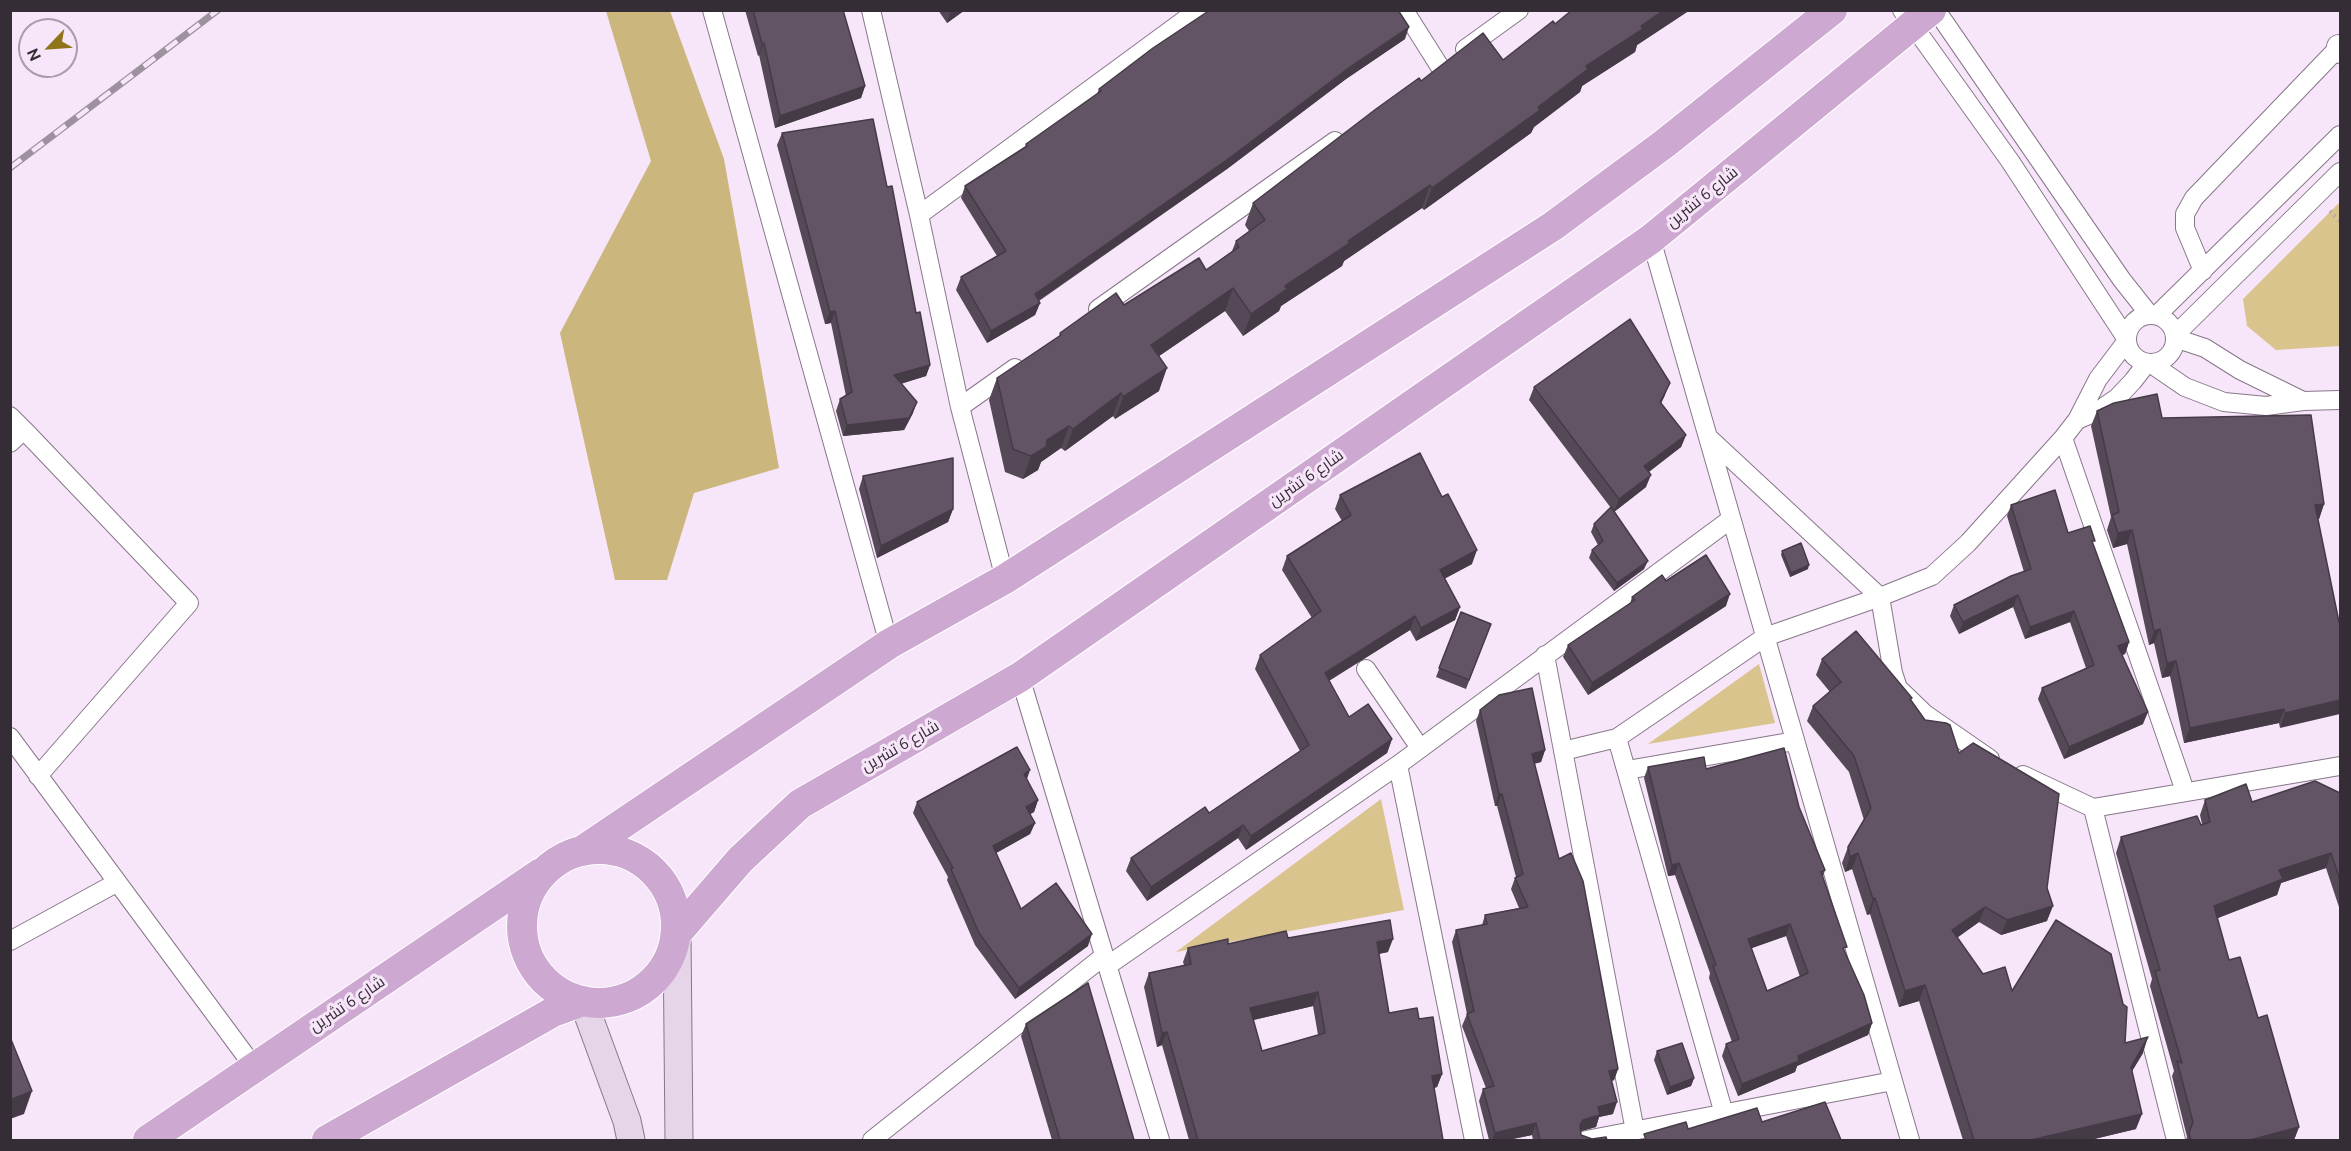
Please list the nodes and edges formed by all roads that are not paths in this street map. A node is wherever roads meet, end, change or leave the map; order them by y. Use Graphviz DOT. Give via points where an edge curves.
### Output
graph roads {
  1 [pos="712,10"];
  2 [pos="871,10"];
  3 [pos="1198,10"];
  4 [pos="1404,10"];
  5 [pos="1519,10"];
  6 [pos="1832,10"];
  7 [pos="1920,14"];
  8 [pos="2340,48"];
  9 [pos="1440,67"];
  10 [pos="1421,80"];
  11 [pos="1354,128"];
  12 [pos="2340,135"];
  13 [pos="2340,172"];
  14 [pos="920,215"];
  15 [pos="1651,239"];
  16 [pos="2203,271"];
  17 [pos="2153,315"];
  18 [pos="1085,318"];
  19 [pos="2175,336"];
  20 [pos="2126,340"];
  21 [pos="1027,359"];
  22 [pos="2149,363"];
  23 [pos="2340,400"];
  24 [pos="2303,401"];
  25 [pos="960,407"];
  26 [pos="10,416"];
  27 [pos="2077,420"];
  28 [pos="24,430"];
  29 [pos="1708,437"];
  30 [pos="2064,438"];
  31 [pos="10,443"];
  32 [pos="1731,519"];
  33 [pos="1005,579"];
  34 [pos="1880,597"];
  35 [pos="1766,638"];
  36 [pos="889,644"];
  37 [pos="1545,655"];
  38 [pos="1366,669"];
  39 [pos="1020,677"];
  40 [pos="10,737"];
  41 [pos="1617,738"];
  42 [pos="1795,741"];
  43 [pos="1420,748"];
  44 [pos="1563,751"];
  45 [pos="18,763"];
  46 [pos="1398,765"];
  47 [pos="2340,766"];
  48 [pos="1627,770"];
  49 [pos="38,776"];
  50 [pos="2185,791"];
  51 [pos="2093,808"];
  52 [pos="582,850"];
  53 [pos="546,870"];
  54 [pos="116,883"];
  55 [pos="676,933"];
  56 [pos="10,941"];
  57 [pos="1106,961"];
  58 [pos="583,1001"];
  59 [pos="254,1067"];
  60 [pos="1893,1082"];
  61 [pos="1724,1114"];
  62 [pos="1635,1131"];
  63 [pos="148,1140"];
  64 [pos="327,1140"];
  65 [pos="632,1140"];
  66 [pos="679,1140"];
  67 [pos="872,1140"];
  68 [pos="1160,1140"];
  69 [pos="1474,1140"];
  70 [pos="1586,1140"];
  71 [pos="1910,1140"];
  72 [pos="2176,1140"];
  1 -- 36 [label="street"];
  2 -- 14 [label="street"];
  3 -- 14 [label="street"];
  4 -- 9 [label="street"];
  5 -- 9 [label="street"];
  6 -- 33 [label="main road" via="1664,144 1553,226"];
  7 -- 15 [label="main road, شارع 6 تشرين"];
  7 -- 17 [label="street"];
  7 -- 20 [label="street"];
  8 -- 16 [label="street" via="2194,198 2185,214 2185,228"];
  9 -- 10 [label="street"];
  11 -- 18 [label="street"];
  12 -- 16 [label="street"];
  13 -- 19 [label="street"];
  14 -- 25 [label="street"];
  15 -- 29 [label="street"];
  15 -- 39 [label="main road, شارع 6 تشرين"];
  16 -- 17 [label="street"];
  17 -- 19 [label="street" via="2169,323"];
  17 -- 20 [label="street" via="2142,316 2131,324"];
  19 -- 22 [label="street" via="2171,353"];
  19 -- 24 [label="street"];
  20 -- 22 [label="street" via="2133,356"];
  20 -- 27 [label="street" via="2098,379"];
  21 -- 25 [label="street"];
  22 -- 24 [label="street" via="2185,387 2224,402 2266,406"];
  22 -- 27 [label="street" via="2117,398"];
  23 -- 24 [label="street"];
  25 -- 33 [label="street"];
  26 -- 28 [label="street"];
  27 -- 30 [label="street"];
  28 -- 31 [label="street"];
  28 -- 49 [label="street" via="189,603"];
  29 -- 32 [label="street"];
  29 -- 34 [label="street"];
  30 -- 34 [label="street" via="1968,543 1932,576"];
  30 -- 50 [label="street"];
  32 -- 35 [label="street"];
  32 -- 37 [label="street"];
  33 -- 36 [label="main road"];
  34 -- 35 [label="street"];
  34 -- 51 [label="street" via="1893,673 1905,696 1993,761"];
  35 -- 41 [label="street"];
  35 -- 42 [label="street"];
  36 -- 52 [label="main road"];
  37 -- 43 [label="street"];
  37 -- 44 [label="street"];
  38 -- 43 [label="street"];
  39 -- 55 [label="main road, شارع 6 تشرين" via="800,804 740,860"];
  39 -- 57 [label="street"];
  40 -- 45 [label="street"];
  41 -- 44 [label="street"];
  41 -- 48 [label="street"];
  42 -- 48 [label="street"];
  42 -- 60 [label="street"];
  43 -- 46 [label="street"];
  44 -- 62 [label="street"];
  45 -- 49 [label="street"];
  46 -- 57 [label="street"];
  46 -- 69 [label="street"];
  47 -- 50 [label="street"];
  48 -- 61 [label="street"];
  49 -- 54 [label="street"];
  50 -- 51 [label="street"];
  51 -- 72 [label="street"];
  52 -- 53 [label="main road"];
  52 -- 55 [label="main road" via="606,849 629,855 650,867 665,886 675,909"];
  53 -- 58 [label="main road" via="532,889 524,911 523,935 529,958 542,978 561,993"];
  53 -- 59 [label="main road, شارع 6 تشرين"];
  54 -- 56 [label="street"];
  54 -- 59 [label="street"];
  55 -- 58 [label="main road" via="670,958 655,980 634,995 609,1003"];
  55 -- 66 [label="main road"];
  57 -- 67 [label="street"];
  57 -- 68 [label="street"];
  58 -- 64 [label="main road" via="553,1012"];
  58 -- 65 [label="main road"];
  59 -- 63 [label="main road, شارع 6 تشرين"];
  60 -- 61 [label="street"];
  60 -- 71 [label="street"];
  61 -- 62 [label="street"];
  62 -- 70 [label="street"];
}
